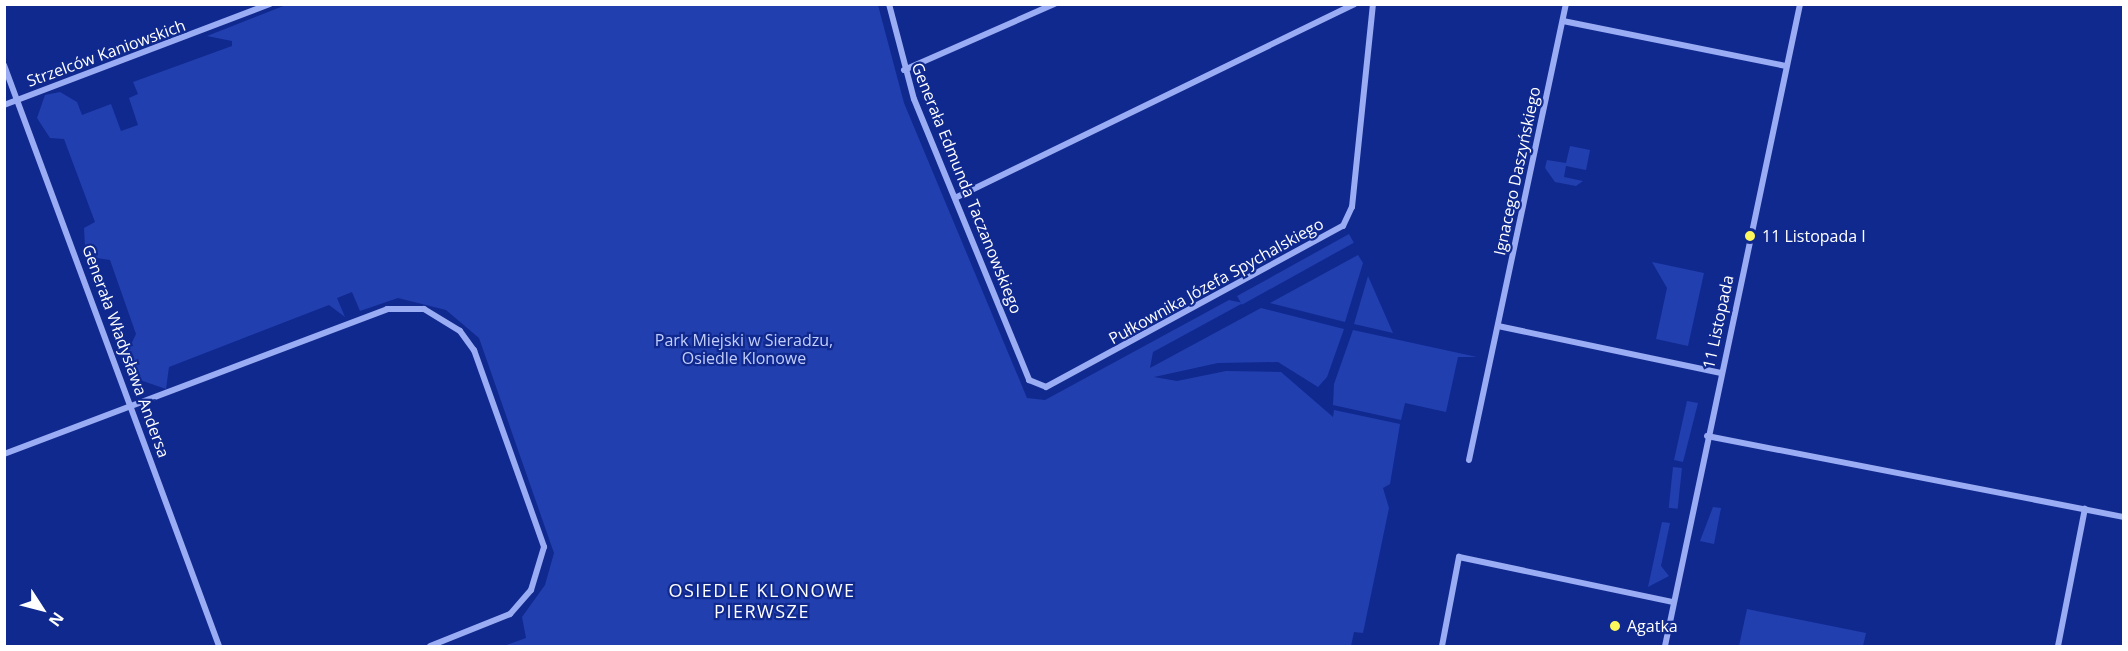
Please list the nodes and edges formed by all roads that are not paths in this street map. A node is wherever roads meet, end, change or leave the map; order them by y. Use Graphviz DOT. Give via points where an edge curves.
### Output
graph roads {
  1 [pos="270,4"];
  2 [pos="889,4"];
  3 [pos="1054,4"];
  4 [pos="1355,4"];
  5 [pos="1373,4"];
  6 [pos="1566,4"];
  7 [pos="1800,4"];
  8 [pos="1563,21"];
  9 [pos="4,65"];
  10 [pos="1787,66"];
  11 [pos="904,70"];
  12 [pos="17,100"];
  13 [pos="4,105"];
  14 [pos="957,196"];
  15 [pos="1498,326"];
  16 [pos="1721,373"];
  17 [pos="1029,380"];
  18 [pos="132,407"];
  19 [pos="1707,436"];
  20 [pos="4,454"];
  21 [pos="1469,460"];
  22 [pos="2085,510"];
  23 [pos="2124,517"];
  24 [pos="1673,602"];
  25 [pos="219,646"];
  26 [pos="430,646"];
  27 [pos="1442,646"];
  28 [pos="1665,646"];
  29 [pos="2058,646"];
  1 -- 12 [label="street, Strzelców Kaniowskich"];
  2 -- 11 [label="street, Generała Edmunda Taczanowskiego"];
  3 -- 11 [label="street"];
  4 -- 14 [label="street"];
  5 -- 17 [label="street, Pułkownika Józefa Spychalskiego" via="1352,207 1342,226 1054,384 1038,387"];
  6 -- 8 [label="street, Ignacego Daszyńskiego"];
  7 -- 10 [label="street, 11 Listopada"];
  8 -- 10 [label="street"];
  8 -- 15 [label="street, Ignacego Daszyńskiego"];
  9 -- 12 [label="street, Generała Władysława Andersa"];
  10 -- 16 [label="street, 11 Listopada"];
  11 -- 14 [label="street, Generała Edmunda Taczanowskiego"];
  12 -- 13 [label="street, Strzelców Kaniowskich"];
  12 -- 18 [label="street, Generała Władysława Andersa"];
  14 -- 17 [label="street, Generała Edmunda Taczanowskiego"];
  15 -- 16 [label="street"];
  15 -- 21 [label="street, Ignacego Daszyńskiego"];
  16 -- 19 [label="street, 11 Listopada"];
  18 -- 20 [label="street"];
  18 -- 25 [label="street, Generała Władysława Andersa"];
  18 -- 26 [label="street" via="387,309 424,309 460,331 474,350 544,547 531,590 510,614"];
  19 -- 22 [label="street"];
  19 -- 24 [label="street, 11 Listopada"];
  22 -- 23 [label="street"];
  22 -- 29 [label="street"];
  24 -- 27 [label="street" via="1459,557"];
  24 -- 28 [label="street, 11 Listopada"];
}
